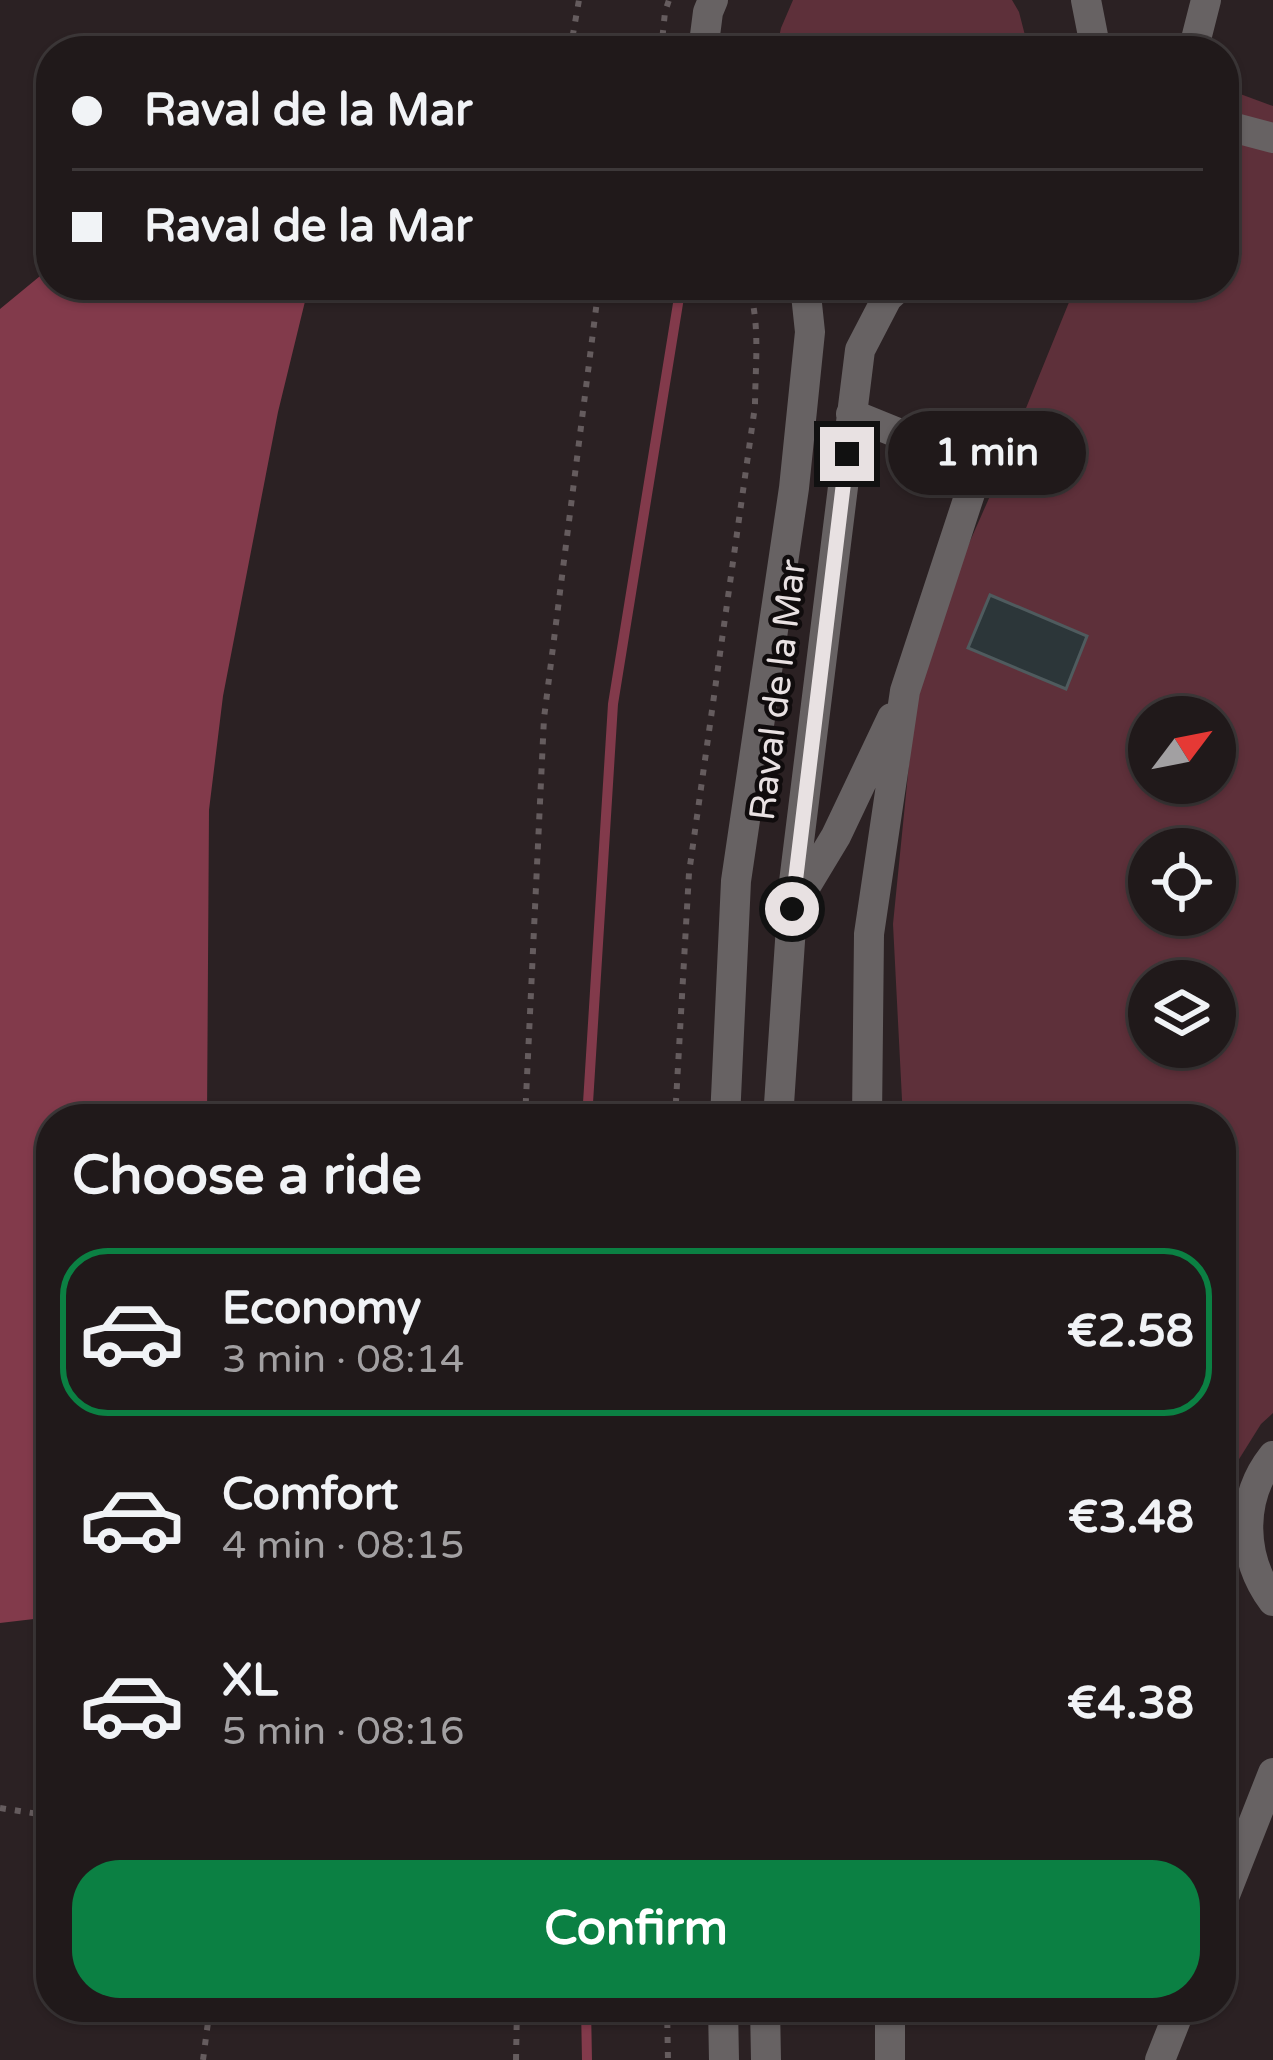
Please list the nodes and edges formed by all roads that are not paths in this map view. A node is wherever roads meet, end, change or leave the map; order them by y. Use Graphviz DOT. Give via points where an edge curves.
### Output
graph roads {
  1 [pos="712,0"];
  2 [pos="1086,0"];
  3 [pos="1206,0"];
  4 [pos="706,36"];
  5 [pos="1096,36"];
  6 [pos="1197,36"];
  7 [pos="1239,129"];
  8 [pos="1273,138"];
  9 [pos="1239,147"];
  10 [pos="1273,155"];
  11 [pos="807,300"];
  12 [pos="885,300"];
  13 [pos="851,415"];
  14 [pos="905,691"];
  15 [pos="792,909"];
  16 [pos="726,1104"];
  17 [pos="779,1104"];
  18 [pos="867,1104"];
  19 [pos="1273,1456"];
  20 [pos="1273,1601"];
  21 [pos="1273,1773"];
  22 [pos="1236,1867"];
  23 [pos="723,2022"];
  24 [pos="765,2022"];
  25 [pos="890,2022"];
  26 [pos="1175,2022"];
  27 [pos="724,2060"];
  28 [pos="766,2060"];
  29 [pos="890,2060"];
  30 [pos="1160,2060"];
  1 -- 4 [label="street"];
  2 -- 5 [label="street"];
  3 -- 6 [label="street"];
  7 -- 8 [label="street"];
  9 -- 10 [label="street"];
  11 -- 16 [label="street, Raval de la Mar" via="794,488 736,881"];
  12 -- 13 [label="street, Raval de la Mar" via="860,350"];
  13 -- 14 [label="street" via="979,466"];
  13 -- 15 [label="street, Raval de la Mar"];
  14 -- 15 [label="street"];
  14 -- 18 [label="street" via="869,934"];
  15 -- 17 [label="street, Raval de la Mar"];
  19 -- 20 [label="street" via="1247,1527 1251,1558"];
  21 -- 22 [label="street"];
  23 -- 27 [label="street"];
  24 -- 28 [label="street"];
  25 -- 29 [label="street"];
  26 -- 30 [label="street"];
}
